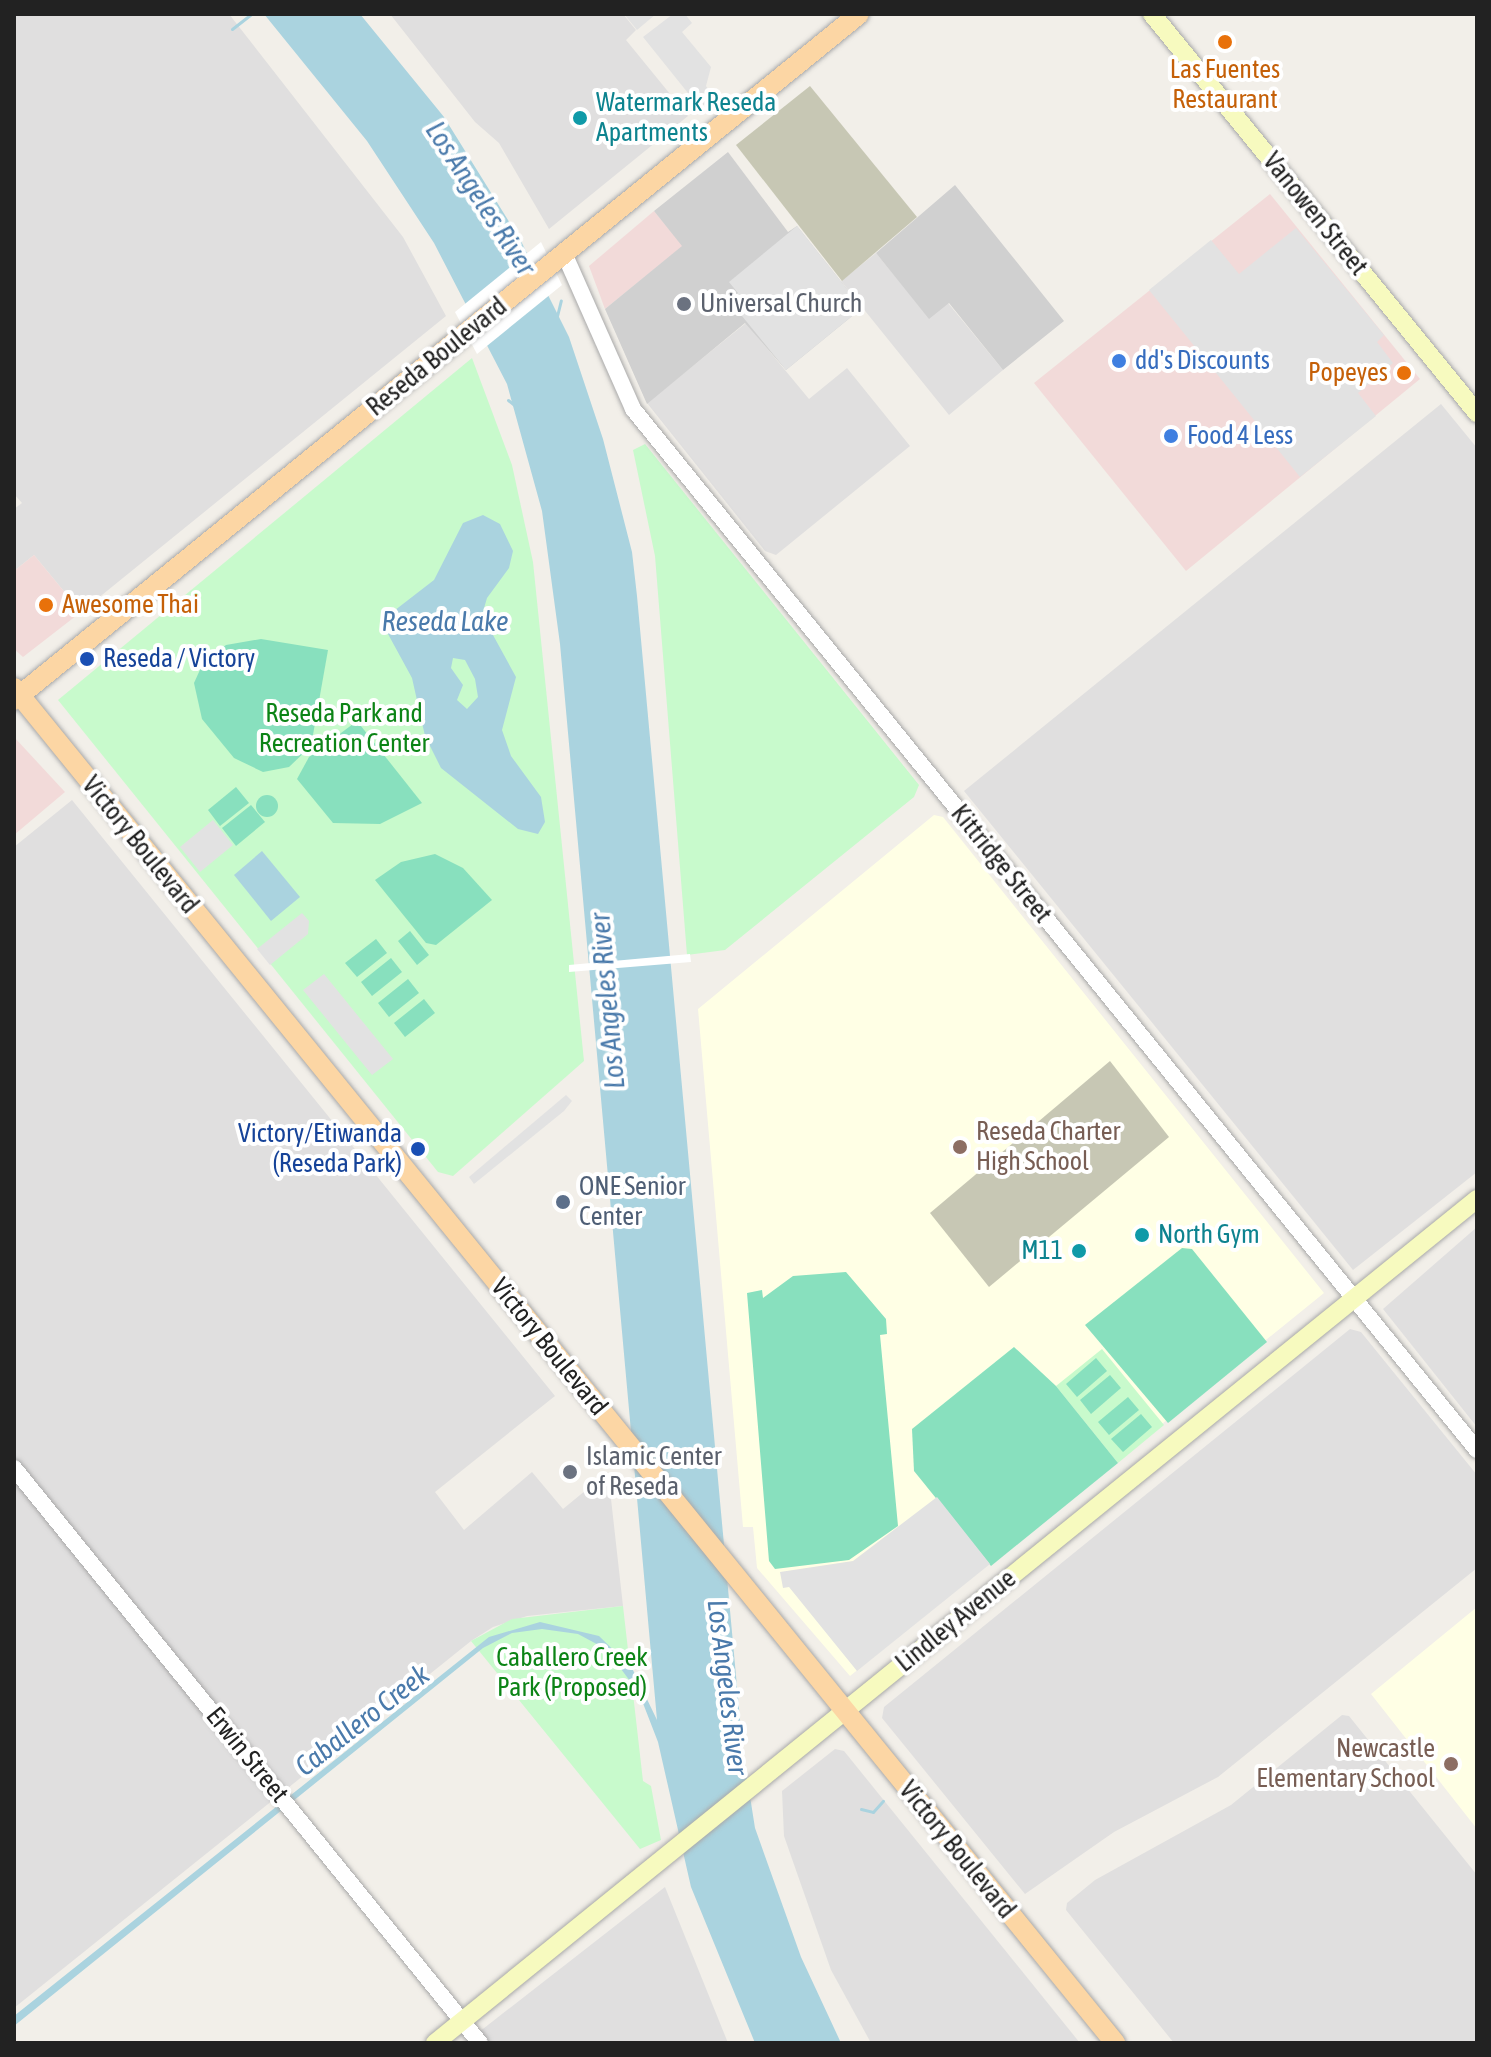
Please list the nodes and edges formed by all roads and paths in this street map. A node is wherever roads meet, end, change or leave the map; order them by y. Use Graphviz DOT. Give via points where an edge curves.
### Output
graph roads {
  1 [pos="859,14"];
  2 [pos="1152,14"];
  3 [pos="558,258"];
  4 [pos="1477,413"];
  5 [pos="16,694"];
  6 [pos="1477,1199"];
  7 [pos="1354,1299"];
  8 [pos="1477,1450"];
  9 [pos="14,1468"];
  10 [pos="845,1712"];
  11 [pos="462,2021"];
  12 [pos="435,2043"];
  13 [pos="480,2043"];
  14 [pos="1115,2043"];
  1 -- 3 [label="main road, Reseda Boulevard"];
  2 -- 4 [label="main road, Vanowen Street"];
  3 -- 5 [label="main road, Reseda Boulevard"];
  3 -- 7 [label="street, Kittridge Street" via="633,409"];
  5 -- 10 [label="main road, Victory Boulevard"];
  6 -- 7 [label="main road, Lindley Avenue"];
  7 -- 8 [label="street, Kittridge Street"];
  7 -- 10 [label="main road, Lindley Avenue"];
  9 -- 11 [label="street, Erwin Street"];
  10 -- 11 [label="main road, Lindley Avenue"];
  10 -- 14 [label="main road, Victory Boulevard"];
  11 -- 12 [label="main road, Lindley Avenue"];
  11 -- 13 [label="street, Erwin Street"];
}
